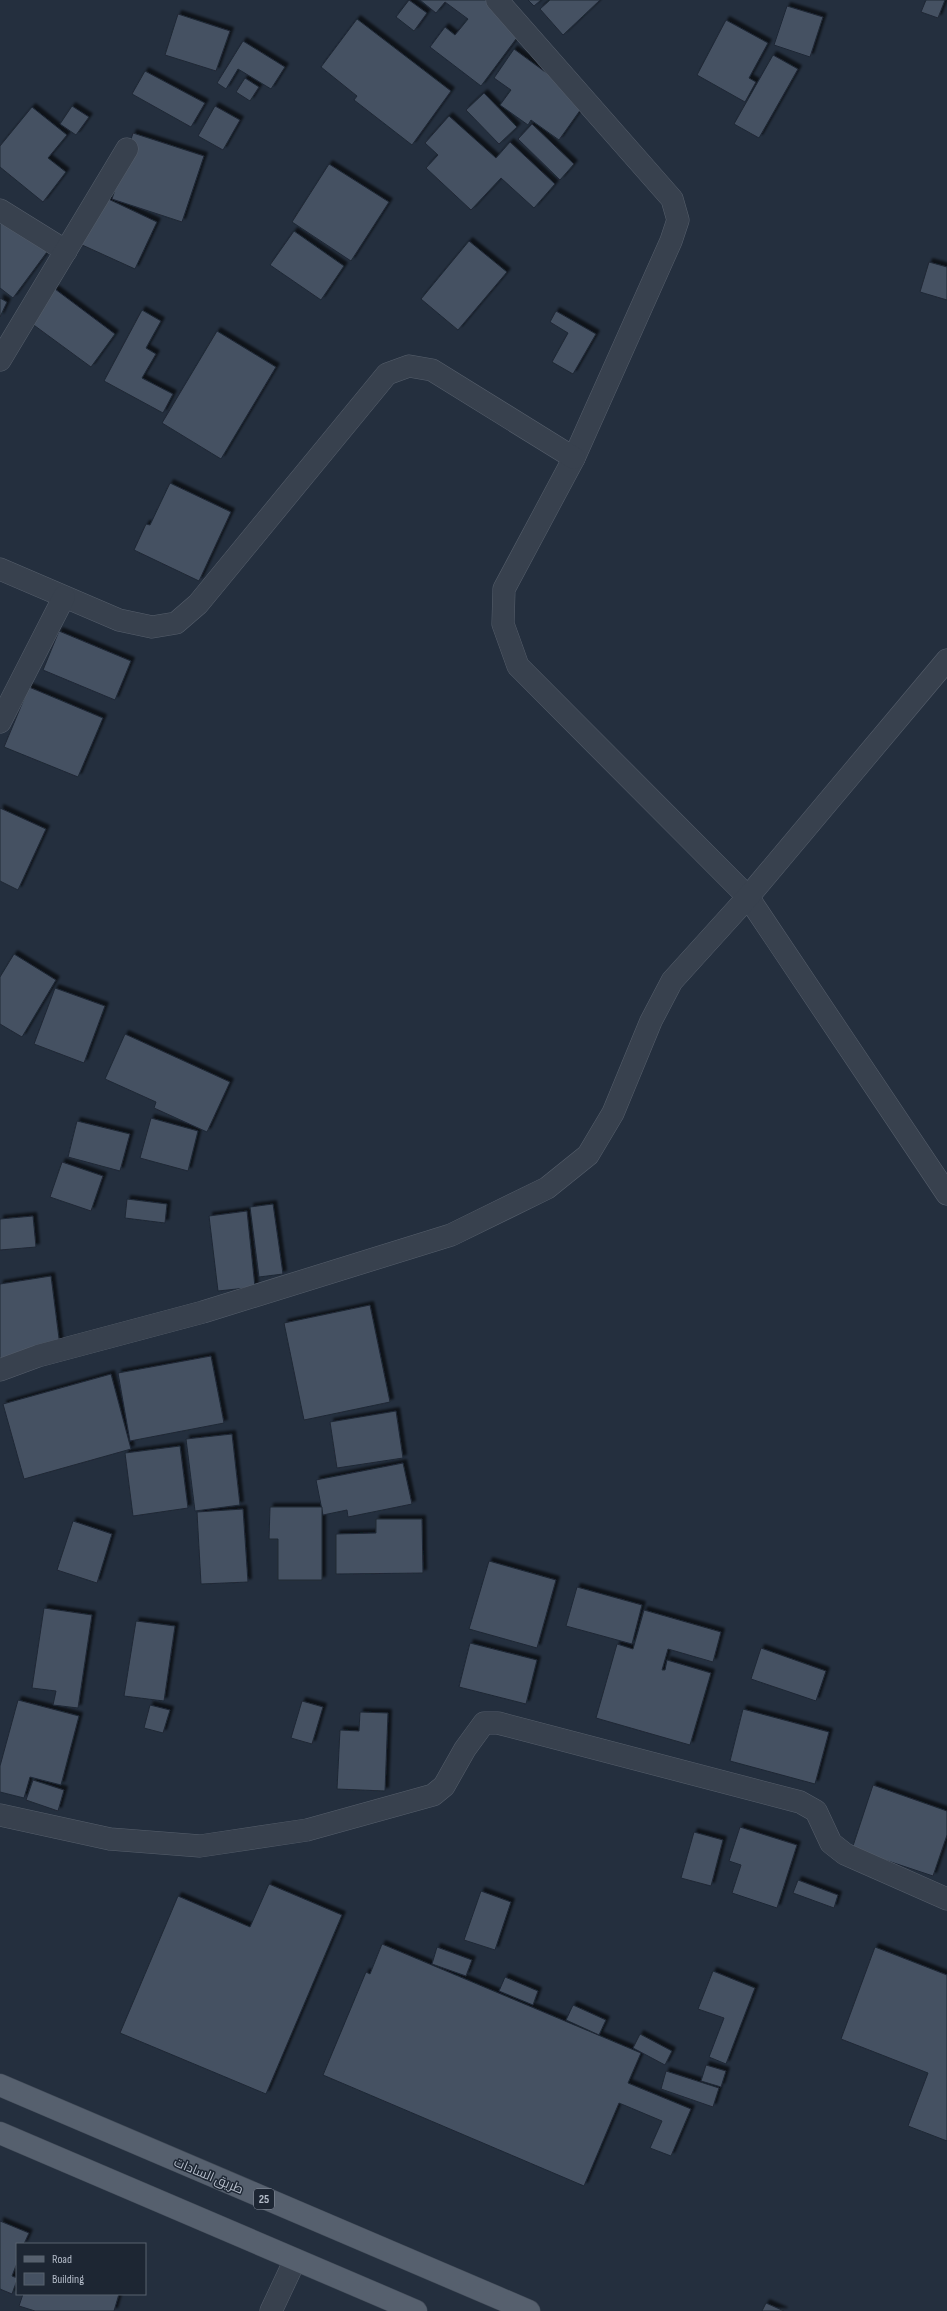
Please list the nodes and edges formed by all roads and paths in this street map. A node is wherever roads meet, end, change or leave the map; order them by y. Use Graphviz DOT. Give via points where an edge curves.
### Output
graph roads {
  1 [pos="497,0"];
  2 [pos="127,149"];
  3 [pos="0,210"];
  4 [pos="66,251"];
  5 [pos="0,360"];
  6 [pos="574,458"];
  7 [pos="0,569"];
  8 [pos="64,597"];
  9 [pos="947,660"];
  10 [pos="0,722"];
  11 [pos="748,897"];
  12 [pos="947,1194"];
  13 [pos="0,1370"];
  14 [pos="0,1815"];
  15 [pos="947,1899"];
  16 [pos="0,2085"];
  17 [pos="0,2133"];
  18 [pos="296,2260"];
  19 [pos="271,2311"];
  20 [pos="416,2311"];
  21 [pos="529,2311"];
  1 -- 6 [label="street" via="672,199 678,220"];
  2 -- 4 [label="street"];
  3 -- 4 [label="street"];
  4 -- 5 [label="street"];
  6 -- 8 [label="street" via="432,370 409,366 387,374 198,604 176,623 152,627 119,620"];
  6 -- 11 [label="street" via="504,589 503,624 518,666"];
  7 -- 8 [label="street"];
  8 -- 10 [label="street"];
  9 -- 11 [label="street"];
  11 -- 12 [label="street"];
  11 -- 13 [label="street" via="672,981 651,1021 613,1113 588,1155 547,1188 451,1235 203,1312 38,1356"];
  14 -- 15 [label="street" via="110,1839 200,1846 307,1830 433,1795 444,1786 465,1749 484,1723 498,1723 800,1802 816,1811 831,1843 844,1854"];
  16 -- 21 [label="main road, طريق السادات / 25"];
  17 -- 18 [label="main road"];
  18 -- 19 [label="street"];
  18 -- 20 [label="main road"];
}
